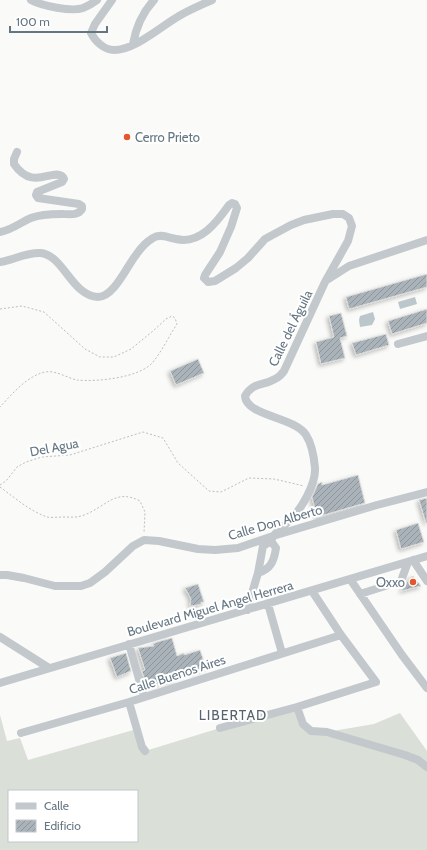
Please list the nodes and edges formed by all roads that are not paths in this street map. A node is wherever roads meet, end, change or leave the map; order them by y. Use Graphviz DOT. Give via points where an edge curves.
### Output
graph roads {
  1 [pos="31,0"];
  2 [pos="97,0"];
  3 [pos="112,0"];
  4 [pos="154,0"];
  5 [pos="212,0"];
  6 [pos="133,44"];
  7 [pos="17,152"];
  8 [pos="0,232"];
  9 [pos="427,240"];
  10 [pos="0,262"];
  11 [pos="325,282"];
  12 [pos="427,336"];
  13 [pos="398,344"];
  14 [pos="427,492"];
  15 [pos="272,538"];
  16 [pos="427,556"];
  17 [pos="410,561"];
  18 [pos="258,573"];
  19 [pos="0,575"];
  20 [pos="350,579"];
  21 [pos="427,582"];
  22 [pos="312,591"];
  23 [pos="360,594"];
  24 [pos="268,604"];
  25 [pos="247,610"];
  26 [pos="341,635"];
  27 [pos="0,637"];
  28 [pos="129,644"];
  29 [pos="282,653"];
  30 [pos="49,668"];
  31 [pos="0,683"];
  32 [pos="427,688"];
  33 [pos="144,697"];
  34 [pos="129,702"];
  35 [pos="297,707"];
  36 [pos="220,728"];
  37 [pos="21,733"];
  38 [pos="145,751"];
  39 [pos="427,767"];
  1 -- 2 [label="street" via="44,6 77,9"];
  3 -- 6 [label="street" via="88,33 100,45 112,50 120,50"];
  4 -- 6 [label="street" via="136,28"];
  5 -- 6 [label="street"];
  7 -- 8 [label="street" via="14,164 25,175 36,178 58,174 63,177 61,183 38,192 38,198 79,204 82,209 72,214 36,216"];
  9 -- 11 [label="street, Calle del Águila" via="349,266"];
  10 -- 11 [label="street" via="28,253 47,255 80,288 91,295 100,296 118,283 135,256 154,237 180,240 197,238 217,222 233,203 237,208 232,224 218,256 204,277 206,280 212,282 233,271 266,240 285,227 317,217 343,214 351,223 350,235"];
  11 -- 15 [label="street, Calle del Águila" via="284,371 273,380 256,385 245,396 246,402 252,408 292,423 306,435 313,453 314,478 299,511"];
  12 -- 13 [label="street"];
  14 -- 15 [label="street, Calle Don Alberto"];
  15 -- 18 [label="street, Calle del Águila" via="263,546"];
  15 -- 18 [label="street" via="276,548 274,561"];
  15 -- 19 [label="street, Calle Don Alberto" via="238,548 215,550 144,540 133,546 95,579 81,586 56,586"];
  16 -- 17 [label="street, Boulevard Miguel Angel Herrera"];
  17 -- 20 [label="street, Boulevard Miguel Angel Herrera"];
  17 -- 21 [label="street"];
  17 -- 23 [label="street" via="401,581"];
  18 -- 25 [label="street, Calle del Águila"];
  20 -- 22 [label="street, Boulevard Miguel Angel Herrera"];
  20 -- 23 [label="street"];
  22 -- 24 [label="street, Boulevard Miguel Angel Herrera"];
  22 -- 26 [label="street"];
  23 -- 32 [label="street"];
  24 -- 25 [label="street, Boulevard Miguel Angel Herrera"];
  24 -- 29 [label="street"];
  25 -- 28 [label="street, Boulevard Miguel Angel Herrera"];
  26 -- 29 [label="street, Calle Buenos Aires"];
  26 -- 35 [label="street" via="376,682"];
  27 -- 30 [label="street"];
  28 -- 30 [label="street, Boulevard Miguel Angel Herrera"];
  28 -- 33 [label="street"];
  29 -- 33 [label="street, Calle Buenos Aires"];
  30 -- 31 [label="street, Boulevard Miguel Angel Herrera"];
  33 -- 34 [label="street, Calle Buenos Aires"];
  34 -- 37 [label="street, Calle Buenos Aires"];
  34 -- 38 [label="street"];
  35 -- 36 [label="street"];
  35 -- 39 [label="street" via="301,721 311,731 327,732 405,755"];
}
